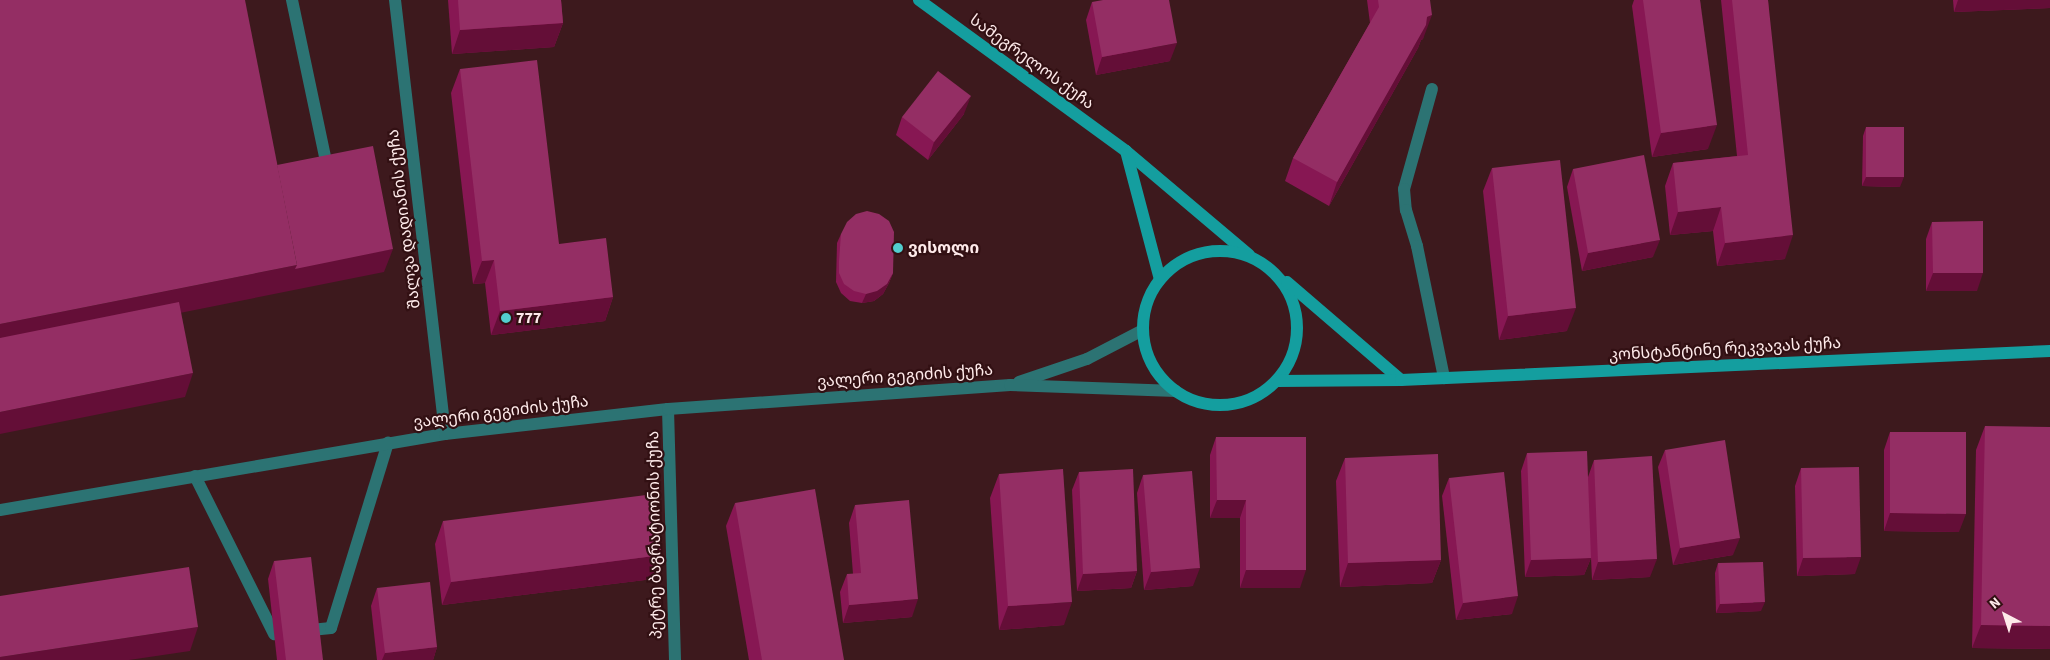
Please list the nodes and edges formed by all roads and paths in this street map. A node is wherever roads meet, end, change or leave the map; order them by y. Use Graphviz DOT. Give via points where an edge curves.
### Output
graph roads {
  1 [pos="292,0"];
  2 [pos="395,0"];
  3 [pos="919,0"];
  4 [pos="1432,90"];
  5 [pos="1126,151"];
  6 [pos="326,161"];
  7 [pos="1250,256"];
  8 [pos="1272,270"];
  9 [pos="1160,280"];
  10 [pos="1143,330"];
  11 [pos="2050,351"];
  12 [pos="1444,378"];
  13 [pos="1401,380"];
  14 [pos="1277,381"];
  15 [pos="1010,385"];
  16 [pos="1176,391"];
  17 [pos="668,408"];
  18 [pos="445,434"];
  19 [pos="388,443"];
  20 [pos="195,476"];
  21 [pos="0,510"];
  22 [pos="310,630"];
  23 [pos="274,634"];
  24 [pos="675,660"];
  1 -- 6 [label="street"];
  2 -- 18 [label="street, შალვა დადიანის ქუჩა"];
  3 -- 5 [label="main road, სამეგრელოს ქუჩა"];
  4 -- 12 [label="street" via="1404,189"];
  5 -- 7 [label="main road, სამეგრელოს ქუჩა"];
  5 -- 9 [label="main road"];
  7 -- 8 [label="main road"];
  7 -- 9 [label="main road" via="1225,251 1201,254 1178,263"];
  8 -- 13 [label="main road"];
  8 -- 14 [label="main road" via="1291,295 1298,324 1293,355"];
  9 -- 10 [label="main road" via="1147,304"];
  10 -- 15 [label="street, ვალერი გეგიძის ქუჩა" via="1087,359"];
  10 -- 16 [label="main road" via="1147,353 1158,375"];
  11 -- 12 [label="main road, კონსტანტინე რეკვავას ქუჩა"];
  12 -- 13 [label="main road, კონსტანტინე რეკვავას ქუჩა"];
  13 -- 14 [label="main road, კონსტანტინე რეკვავას ქუჩა"];
  14 -- 16 [label="main road" via="1263,393 1228,405 1201,403"];
  15 -- 16 [label="street, ვალერი გეგიძის ქუჩა"];
  15 -- 17 [label="street, ვალერი გეგიძის ქუჩა"];
  17 -- 18 [label="street, ვალერი გეგიძის ქუჩა"];
  17 -- 24 [label="street, პეტრე ბაგრატიონის ქუჩა"];
  18 -- 19 [label="street, ვალერი გეგიძის ქუჩა"];
  19 -- 20 [label="street, ვალერი გეგიძის ქუჩა"];
  19 -- 22 [label="street" via="331,628"];
  20 -- 21 [label="street, ვალერი გეგიძის ქუჩა"];
  20 -- 23 [label="street"];
}
